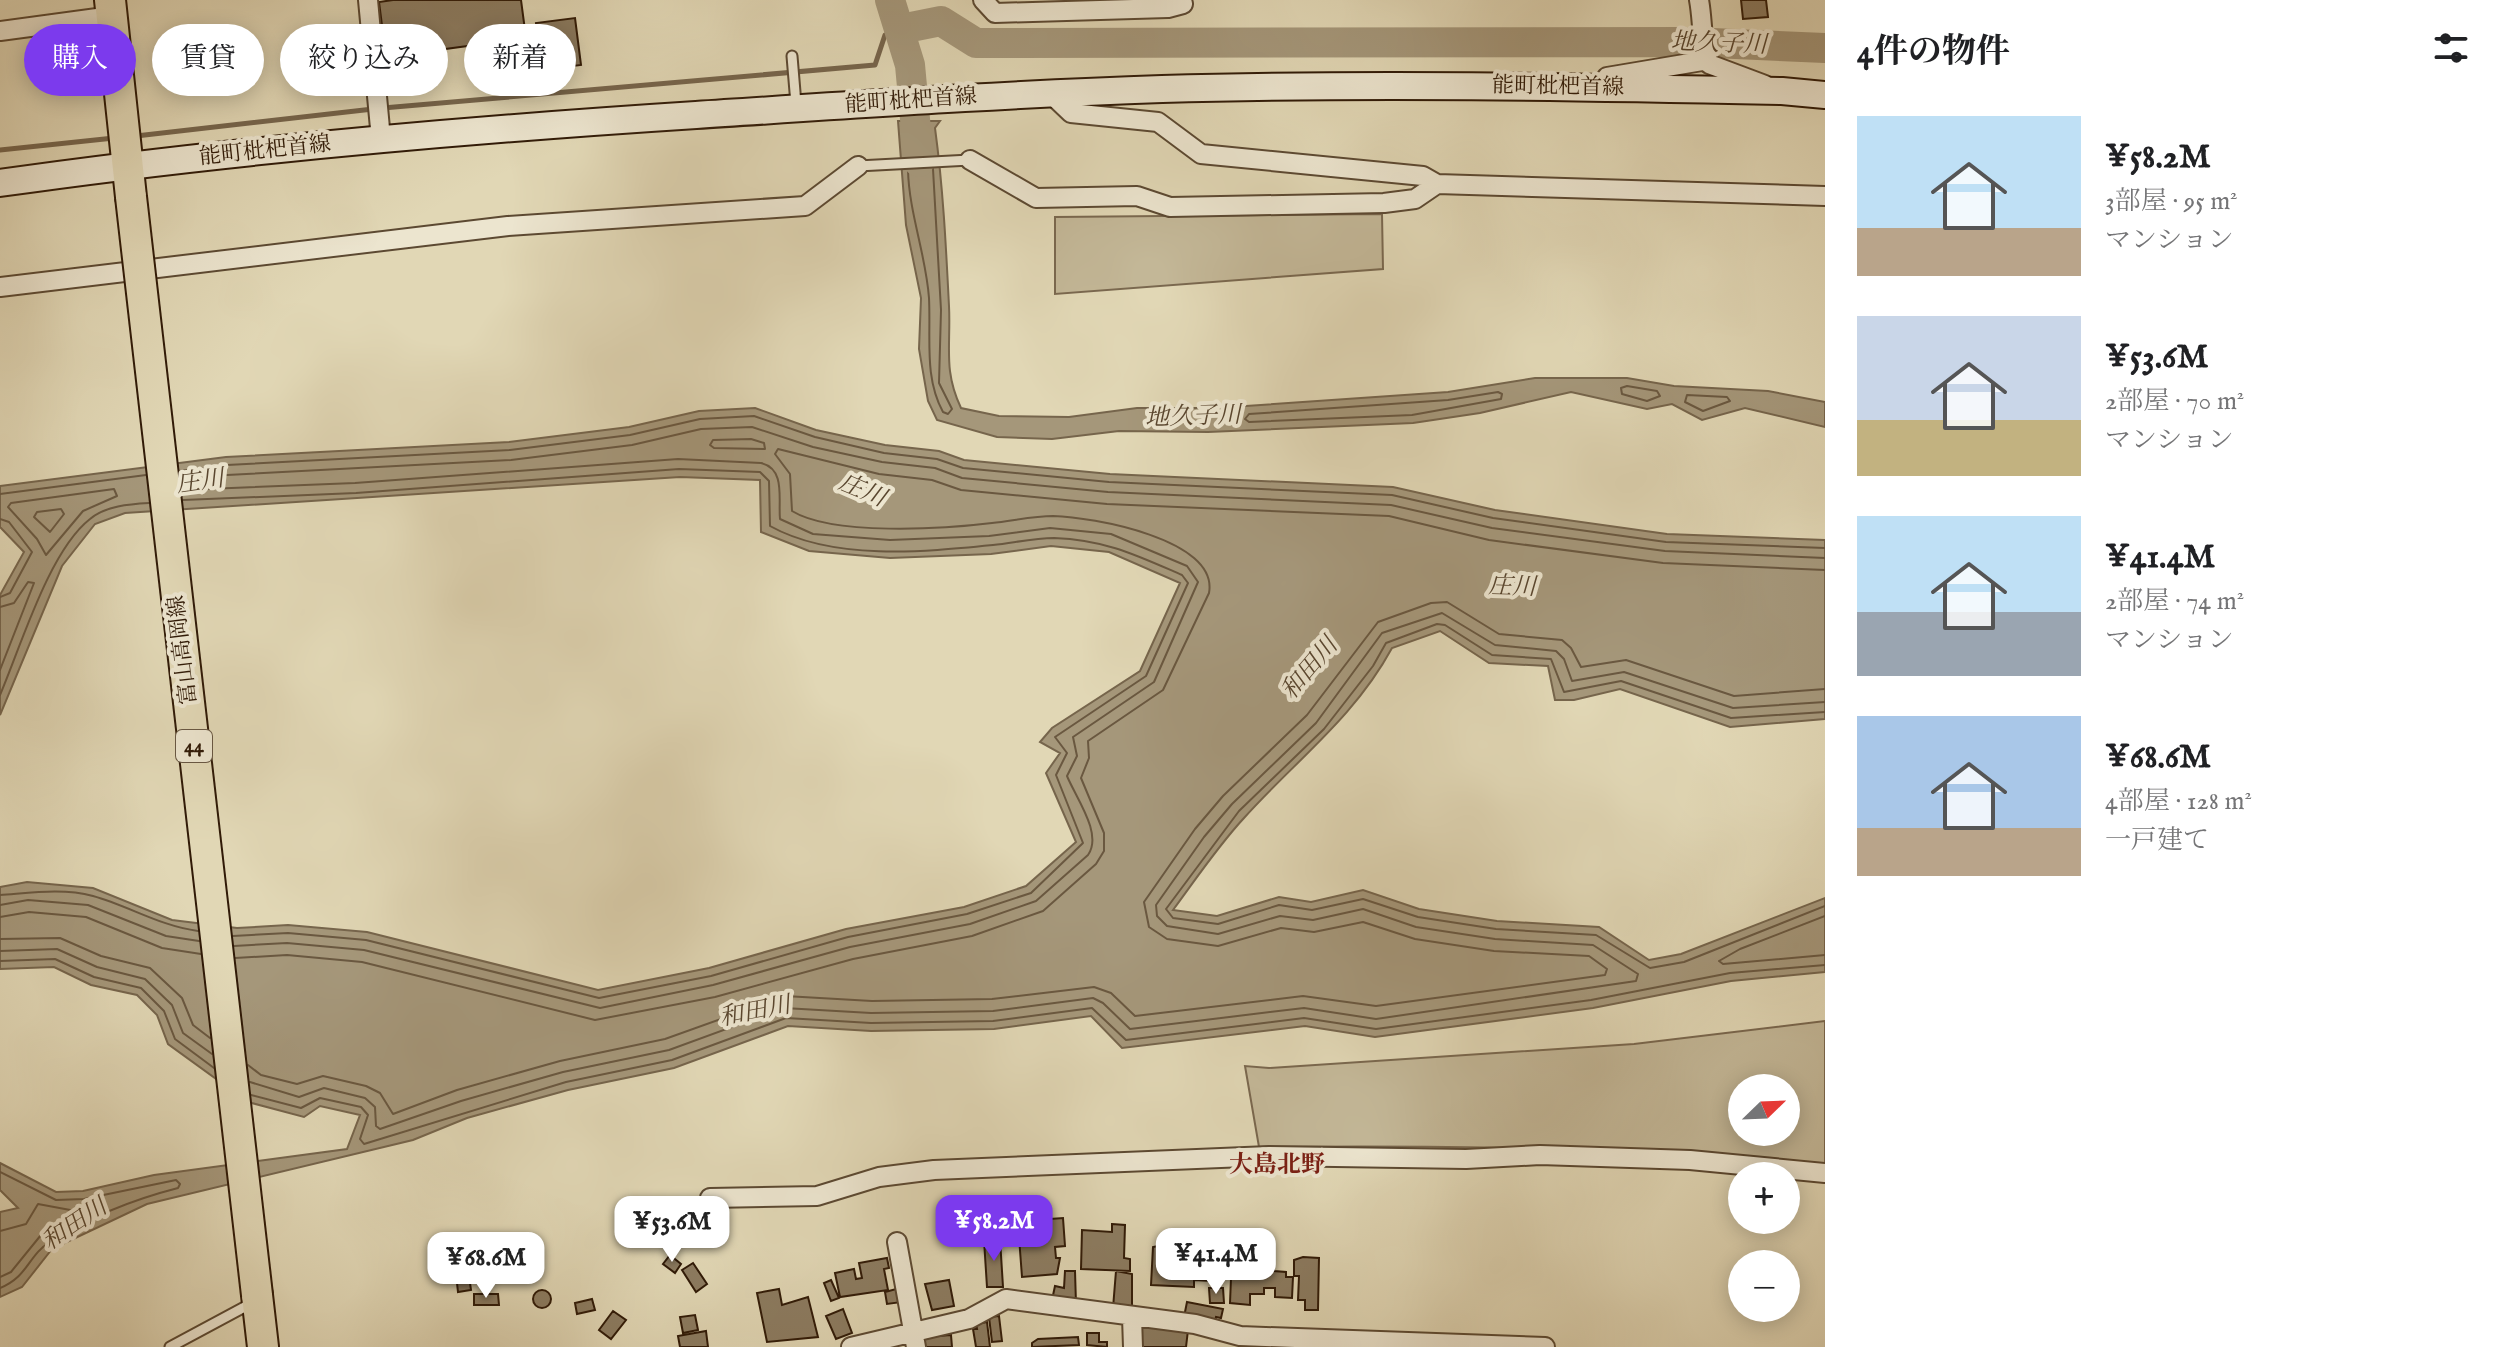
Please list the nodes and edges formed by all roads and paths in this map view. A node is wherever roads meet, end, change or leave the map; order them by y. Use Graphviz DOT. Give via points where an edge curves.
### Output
graph roads {
  1 [pos="368,0"];
  2 [pos="983,0"];
  3 [pos="1182,0"];
  4 [pos="1699,0"];
  5 [pos="1084,5"];
  6 [pos="111,8"];
  7 [pos="0,31"];
  8 [pos="792,56"];
  9 [pos="1708,60"];
  10 [pos="1600,88"];
  11 [pos="1782,91"];
  12 [pos="1050,93"];
  13 [pos="1825,95"];
  14 [pos="795,100"];
  15 [pos="380,127"];
  16 [pos="126,147"];
  17 [pos="970,160"];
  18 [pos="858,166"];
  19 [pos="0,183"];
  20 [pos="1437,184"];
  21 [pos="1825,196"];
  22 [pos="0,287"];
  23 [pos="1825,1173"];
  24 [pos="710,1198"];
  25 [pos="897,1242"];
  26 [pos="257,1298"];
  27 [pos="1132,1317"];
  28 [pos="915,1339"];
  29 [pos="170,1347"];
  30 [pos="263,1347"];
  31 [pos="851,1347"];
  32 [pos="1133,1347"];
  33 [pos="1545,1347"];
  1 -- 15 [label="street"];
  2 -- 5 [label="street" via="995,13"];
  3 -- 5 [label="street" via="1168,8"];
  4 -- 9 [label="street"];
  6 -- 7 [label="street"];
  6 -- 16 [label="main road, 富山高岡線 / 44"];
  8 -- 14 [label="lane"];
  9 -- 10 [label="street" via="1607,77"];
  9 -- 11 [label="street"];
  10 -- 11 [label="main road, 能町枇杷首線"];
  10 -- 12 [label="main road, 能町枇杷首線"];
  11 -- 13 [label="main road, 能町枇杷首線"];
  12 -- 14 [label="main road, 能町枇杷首線" via="851,104"];
  12 -- 20 [label="street" via="1071,113 1158,122 1201,154 1423,176"];
  14 -- 15 [label="main road, 能町枇杷首線" via="476,129"];
  15 -- 16 [label="main road, 能町枇杷首線"];
  16 -- 19 [label="main road, 能町枇杷首線"];
  16 -- 26 [label="main road, 富山高岡線 / 44, bridge"];
  17 -- 18 [label="lane"];
  17 -- 20 [label="street" via="1036,198 1137,196 1170,207 1384,203 1415,199"];
  18 -- 22 [label="street" via="805,206 508,226"];
  20 -- 21 [label="street"];
  23 -- 24 [label="street" via="1600,1156 1269,1156 934,1170 879,1177 817,1196"];
  25 -- 28 [label="street"];
  26 -- 29 [label="lane"];
  26 -- 30 [label="main road, 富山高岡線 / 44"];
  27 -- 28 [label="street" via="1006,1299"];
  27 -- 32 [label="street"];
  27 -- 33 [label="street" via="1195,1324 1240,1336"];
  28 -- 31 [label="street"];
}
